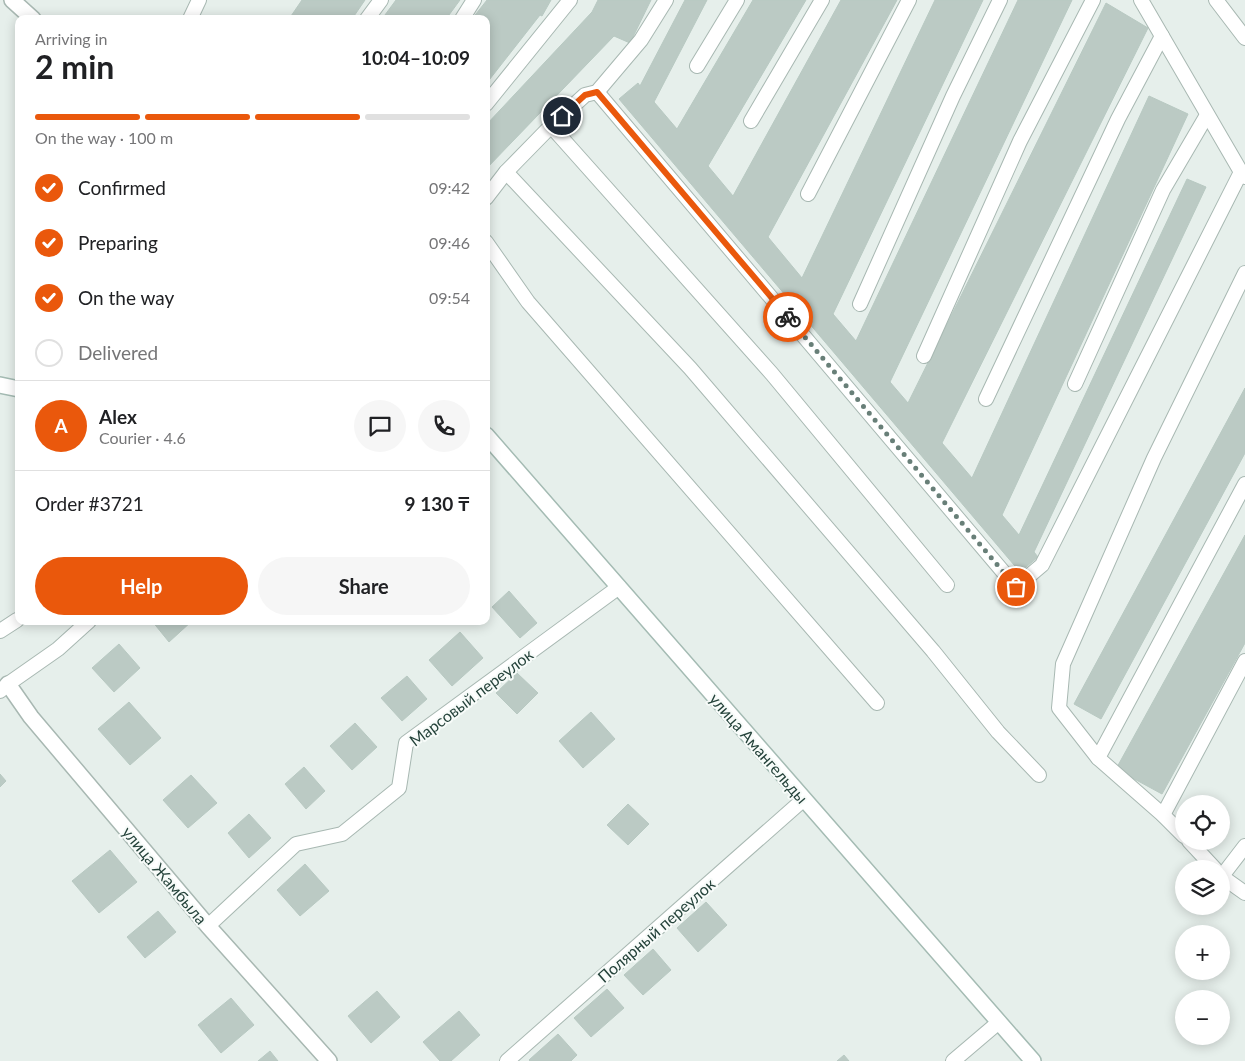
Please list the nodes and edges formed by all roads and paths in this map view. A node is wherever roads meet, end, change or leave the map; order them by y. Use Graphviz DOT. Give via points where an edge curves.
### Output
graph roads {
  1 [pos="12,0"];
  2 [pos="199,0"];
  3 [pos="381,0"];
  4 [pos="474,0"];
  5 [pos="570,0"];
  6 [pos="666,0"];
  7 [pos="737,0"];
  8 [pos="822,0"];
  9 [pos="909,0"];
  10 [pos="1000,0"];
  11 [pos="1092,0"];
  12 [pos="1141,0"];
  13 [pos="1217,0"];
  14 [pos="29,15"];
  15 [pos="192,15"];
  16 [pos="370,15"];
  17 [pos="465,15"];
  18 [pos="1162,36"];
  19 [pos="1245,38"];
  20 [pos="697,66"];
  21 [pos="597,92"];
  22 [pos="490,99"];
  23 [pos="1208,115"];
  24 [pos="751,122"];
  25 [pos="551,126"];
  26 [pos="506,172"];
  27 [pos="1243,174"];
  28 [pos="490,193"];
  29 [pos="808,194"];
  30 [pos="490,248"];
  31 [pos="1245,273"];
  32 [pos="860,304"];
  33 [pos="924,356"];
  34 [pos="1075,384"];
  35 [pos="0,385"];
  36 [pos="15,388"];
  37 [pos="986,399"];
  38 [pos="490,441"];
  39 [pos="1245,484"];
  40 [pos="947,585"];
  41 [pos="618,587"];
  42 [pos="15,621"];
  43 [pos="85,625"];
  44 [pos="0,631"];
  45 [pos="1245,661"];
  46 [pos="4,687"];
  47 [pos="876,702"];
  48 [pos="1098,758"];
  49 [pos="1039,775"];
  50 [pos="804,799"];
  51 [pos="1163,814"];
  52 [pos="1175,827"];
  53 [pos="1245,846"];
  54 [pos="1197,850"];
  55 [pos="1206,860"];
  56 [pos="1230,865"];
  57 [pos="1230,882"];
  58 [pos="1245,893"];
  59 [pos="208,926"];
  60 [pos="999,1022"];
  61 [pos="329,1061"];
  62 [pos="507,1061"];
  63 [pos="953,1061"];
  64 [pos="1032,1061"];
  1 -- 14 [label="street"];
  2 -- 15 [label="lane"];
  3 -- 16 [label="lane"];
  4 -- 17 [label="lane"];
  5 -- 22 [label="lane"];
  6 -- 21 [label="lane" via="641,40"];
  7 -- 20 [label="lane"];
  8 -- 24 [label="lane"];
  9 -- 29 [label="lane"];
  10 -- 32 [label="lane" via="953,96"];
  11 -- 33 [label="lane" via="1020,141"];
  12 -- 18 [label="lane"];
  13 -- 19 [label="lane"];
  18 -- 23 [label="lane"];
  18 -- 37 [label="lane" via="1118,119"];
  21 -- 25 [label="lane" via="585,95"];
  21 -- 27 [label="lane" via="1016,587 1042,565"];
  23 -- 27 [label="lane"];
  23 -- 34 [label="lane" via="1164,190"];
  25 -- 26 [label="lane"];
  25 -- 40 [label="lane" via="772,374"];
  26 -- 28 [label="lane"];
  26 -- 49 [label="lane" via="690,368 933,651 998,732"];
  30 -- 47 [label="lane" via="528,302"];
  31 -- 48 [label="lane" via="1154,458 1063,664 1059,708"];
  35 -- 36 [label="street"];
  38 -- 41 [label="street, улица Амангельды"];
  39 -- 48 [label="lane"];
  41 -- 50 [label="street, улица Амангельды"];
  41 -- 59 [label="lane, Марсовый переулок" via="406,743 399,788 342,834 296,844"];
  42 -- 44 [label="lane"];
  43 -- 46 [label="lane" via="58,649"];
  45 -- 51 [label="lane"];
  46 -- 59 [label="street, улица Жамбыла"];
  48 -- 51 [label="lane"];
  50 -- 60 [label="street, улица Амангельды"];
  50 -- 62 [label="lane, Полярный переулок"];
  51 -- 52 [label="lane"];
  53 -- 56 [label="lane"];
  54 -- 55 [label="lane"];
  57 -- 58 [label="lane"];
  59 -- 61 [label="street, улица Жамбыла"];
  60 -- 63 [label="lane"];
  60 -- 64 [label="street, улица Амангельды"];
}
